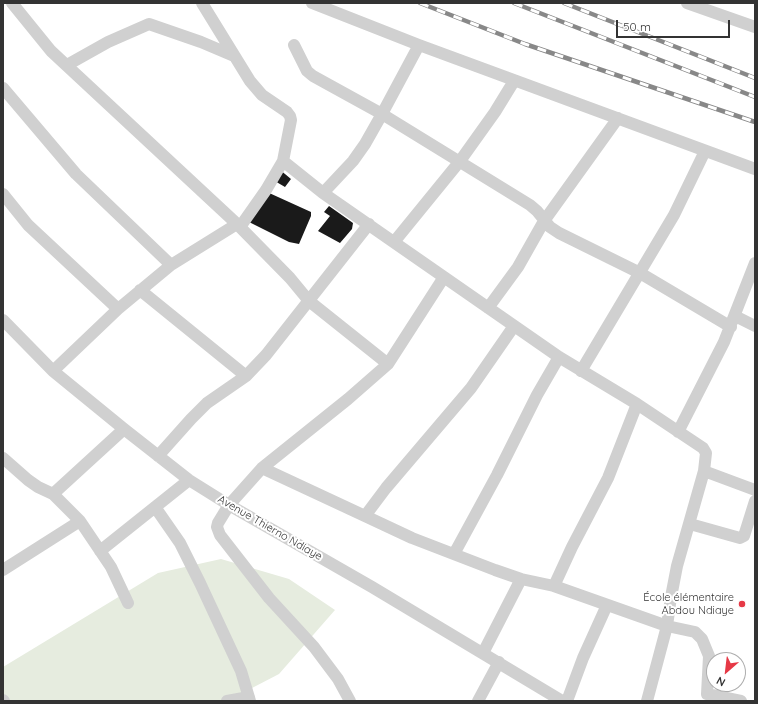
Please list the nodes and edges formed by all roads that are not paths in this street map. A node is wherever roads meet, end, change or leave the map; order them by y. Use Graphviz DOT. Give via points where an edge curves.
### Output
graph roads {
  1 [pos="12,3"];
  2 [pos="202,3"];
  3 [pos="312,3"];
  4 [pos="687,3"];
  5 [pos="755,27"];
  6 [pos="294,45"];
  7 [pos="418,45"];
  8 [pos="234,56"];
  9 [pos="67,65"];
  10 [pos="514,80"];
  11 [pos="3,88"];
  12 [pos="382,114"];
  13 [pos="618,118"];
  14 [pos="705,151"];
  15 [pos="283,161"];
  16 [pos="460,161"];
  17 [pos="755,169"];
  18 [pos="323,193"];
  19 [pos="3,194"];
  20 [pos="544,221"];
  21 [pos="369,224"];
  22 [pos="239,225"];
  23 [pos="394,242"];
  24 [pos="755,263"];
  25 [pos="172,265"];
  26 [pos="640,273"];
  27 [pos="444,277"];
  28 [pos="140,290"];
  29 [pos="309,301"];
  30 [pos="488,308"];
  31 [pos="118,309"];
  32 [pos="3,320"];
  33 [pos="733,321"];
  34 [pos="514,326"];
  35 [pos="755,326"];
  36 [pos="559,357"];
  37 [pos="388,364"];
  38 [pos="53,370"];
  39 [pos="581,371"];
  40 [pos="246,376"];
  41 [pos="637,404"];
  42 [pos="124,429"];
  43 [pos="678,432"];
  44 [pos="158,456"];
  45 [pos="3,458"];
  46 [pos="262,468"];
  47 [pos="704,471"];
  48 [pos="189,480"];
  49 [pos="755,490"];
  50 [pos="53,494"];
  51 [pos="755,501"];
  52 [pos="229,505"];
  53 [pos="155,507"];
  54 [pos="364,516"];
  55 [pos="80,521"];
  56 [pos="690,524"];
  57 [pos="100,551"];
  58 [pos="454,554"];
  59 [pos="3,570"];
  60 [pos="521,579"];
  61 [pos="554,586"];
  62 [pos="128,603"];
  63 [pos="607,605"];
  64 [pos="667,626"];
  65 [pos="483,653"];
  66 [pos="499,662"];
  67 [pos="249,699"];
  68 [pos="232,701"];
  69 [pos="350,701"];
  70 [pos="478,701"];
  71 [pos="562,701"];
  72 [pos="568,701"];
  73 [pos="647,701"];
  74 [pos="741,701"];
  1 -- 9 [label="street" via="51,51"];
  2 -- 8 [label="street"];
  3 -- 7 [label="street"];
  4 -- 5 [label="street"];
  6 -- 12 [label="street" via="307,71 313,76"];
  7 -- 10 [label="street"];
  7 -- 12 [label="street"];
  8 -- 9 [label="street" via="149,24 108,42"];
  8 -- 15 [label="street" via="262,95 290,116 291,126"];
  9 -- 22 [label="street"];
  10 -- 13 [label="street"];
  10 -- 16 [label="street"];
  11 -- 25 [label="street" via="76,174"];
  12 -- 16 [label="street"];
  12 -- 18 [label="street" via="353,161"];
  13 -- 14 [label="street"];
  13 -- 20 [label="street"];
  14 -- 17 [label="street"];
  14 -- 26 [label="street" via="674,214"];
  15 -- 18 [label="street"];
  15 -- 22 [label="street" via="266,190"];
  16 -- 20 [label="street" via="530,205"];
  16 -- 23 [label="street"];
  18 -- 21 [label="street"];
  19 -- 31 [label="street" via="28,225"];
  20 -- 26 [label="street" via="559,233"];
  20 -- 30 [label="street" via="518,267"];
  21 -- 23 [label="street"];
  21 -- 29 [label="street"];
  22 -- 25 [label="street"];
  22 -- 29 [label="street"];
  23 -- 27 [label="street"];
  24 -- 33 [label="street"];
  25 -- 28 [label="street"];
  26 -- 33 [label="street"];
  26 -- 39 [label="street"];
  27 -- 30 [label="street"];
  27 -- 37 [label="street"];
  28 -- 31 [label="street"];
  28 -- 40 [label="street"];
  29 -- 37 [label="street"];
  29 -- 40 [label="street" via="272,349"];
  30 -- 34 [label="street"];
  31 -- 38 [label="street"];
  32 -- 38 [label="street, Avenue Thierno Ndiaye"];
  33 -- 35 [label="street"];
  33 -- 43 [label="street"];
  34 -- 36 [label="street"];
  34 -- 54 [label="street" via="471,388"];
  36 -- 39 [label="street"];
  36 -- 58 [label="street"];
  37 -- 46 [label="street"];
  38 -- 42 [label="street, Avenue Thierno Ndiaye"];
  39 -- 41 [label="street"];
  40 -- 44 [label="street" via="207,403"];
  41 -- 43 [label="street"];
  41 -- 61 [label="street" via="608,478"];
  42 -- 44 [label="street, Avenue Thierno Ndiaye"];
  42 -- 50 [label="street"];
  43 -- 47 [label="street" via="703,448 706,453"];
  44 -- 48 [label="street, Avenue Thierno Ndiaye"];
  45 -- 50 [label="street" via="28,480"];
  46 -- 52 [label="street"];
  46 -- 54 [label="street"];
  47 -- 49 [label="street"];
  47 -- 56 [label="street"];
  48 -- 52 [label="street, Avenue Thierno Ndiaye"];
  48 -- 53 [label="street"];
  50 -- 55 [label="street"];
  51 -- 56 [label="street" via="744,536 740,538"];
  52 -- 65 [label="street, Avenue Thierno Ndiaye"];
  52 -- 69 [label="street" via="218,523 217,531 220,536 269,598 314,647 338,679"];
  53 -- 57 [label="street"];
  53 -- 67 [label="street" via="184,550 241,670"];
  54 -- 58 [label="street"];
  55 -- 57 [label="street"];
  55 -- 59 [label="street"];
  56 -- 64 [label="street" via="677,566"];
  57 -- 62 [label="street" via="112,567"];
  58 -- 60 [label="street"];
  60 -- 61 [label="street"];
  60 -- 65 [label="street"];
  61 -- 63 [label="street"];
  63 -- 64 [label="street"];
  63 -- 72 [label="street" via="583,658"];
  64 -- 73 [label="street"];
  64 -- 74 [label="street" via="695,632 702,639 709,656 707,694"];
  65 -- 66 [label="street, Avenue Thierno Ndiaye"];
  66 -- 70 [label="street"];
  66 -- 71 [label="street, Avenue Thierno Ndiaye"];
  67 -- 68 [label="street"];
}
